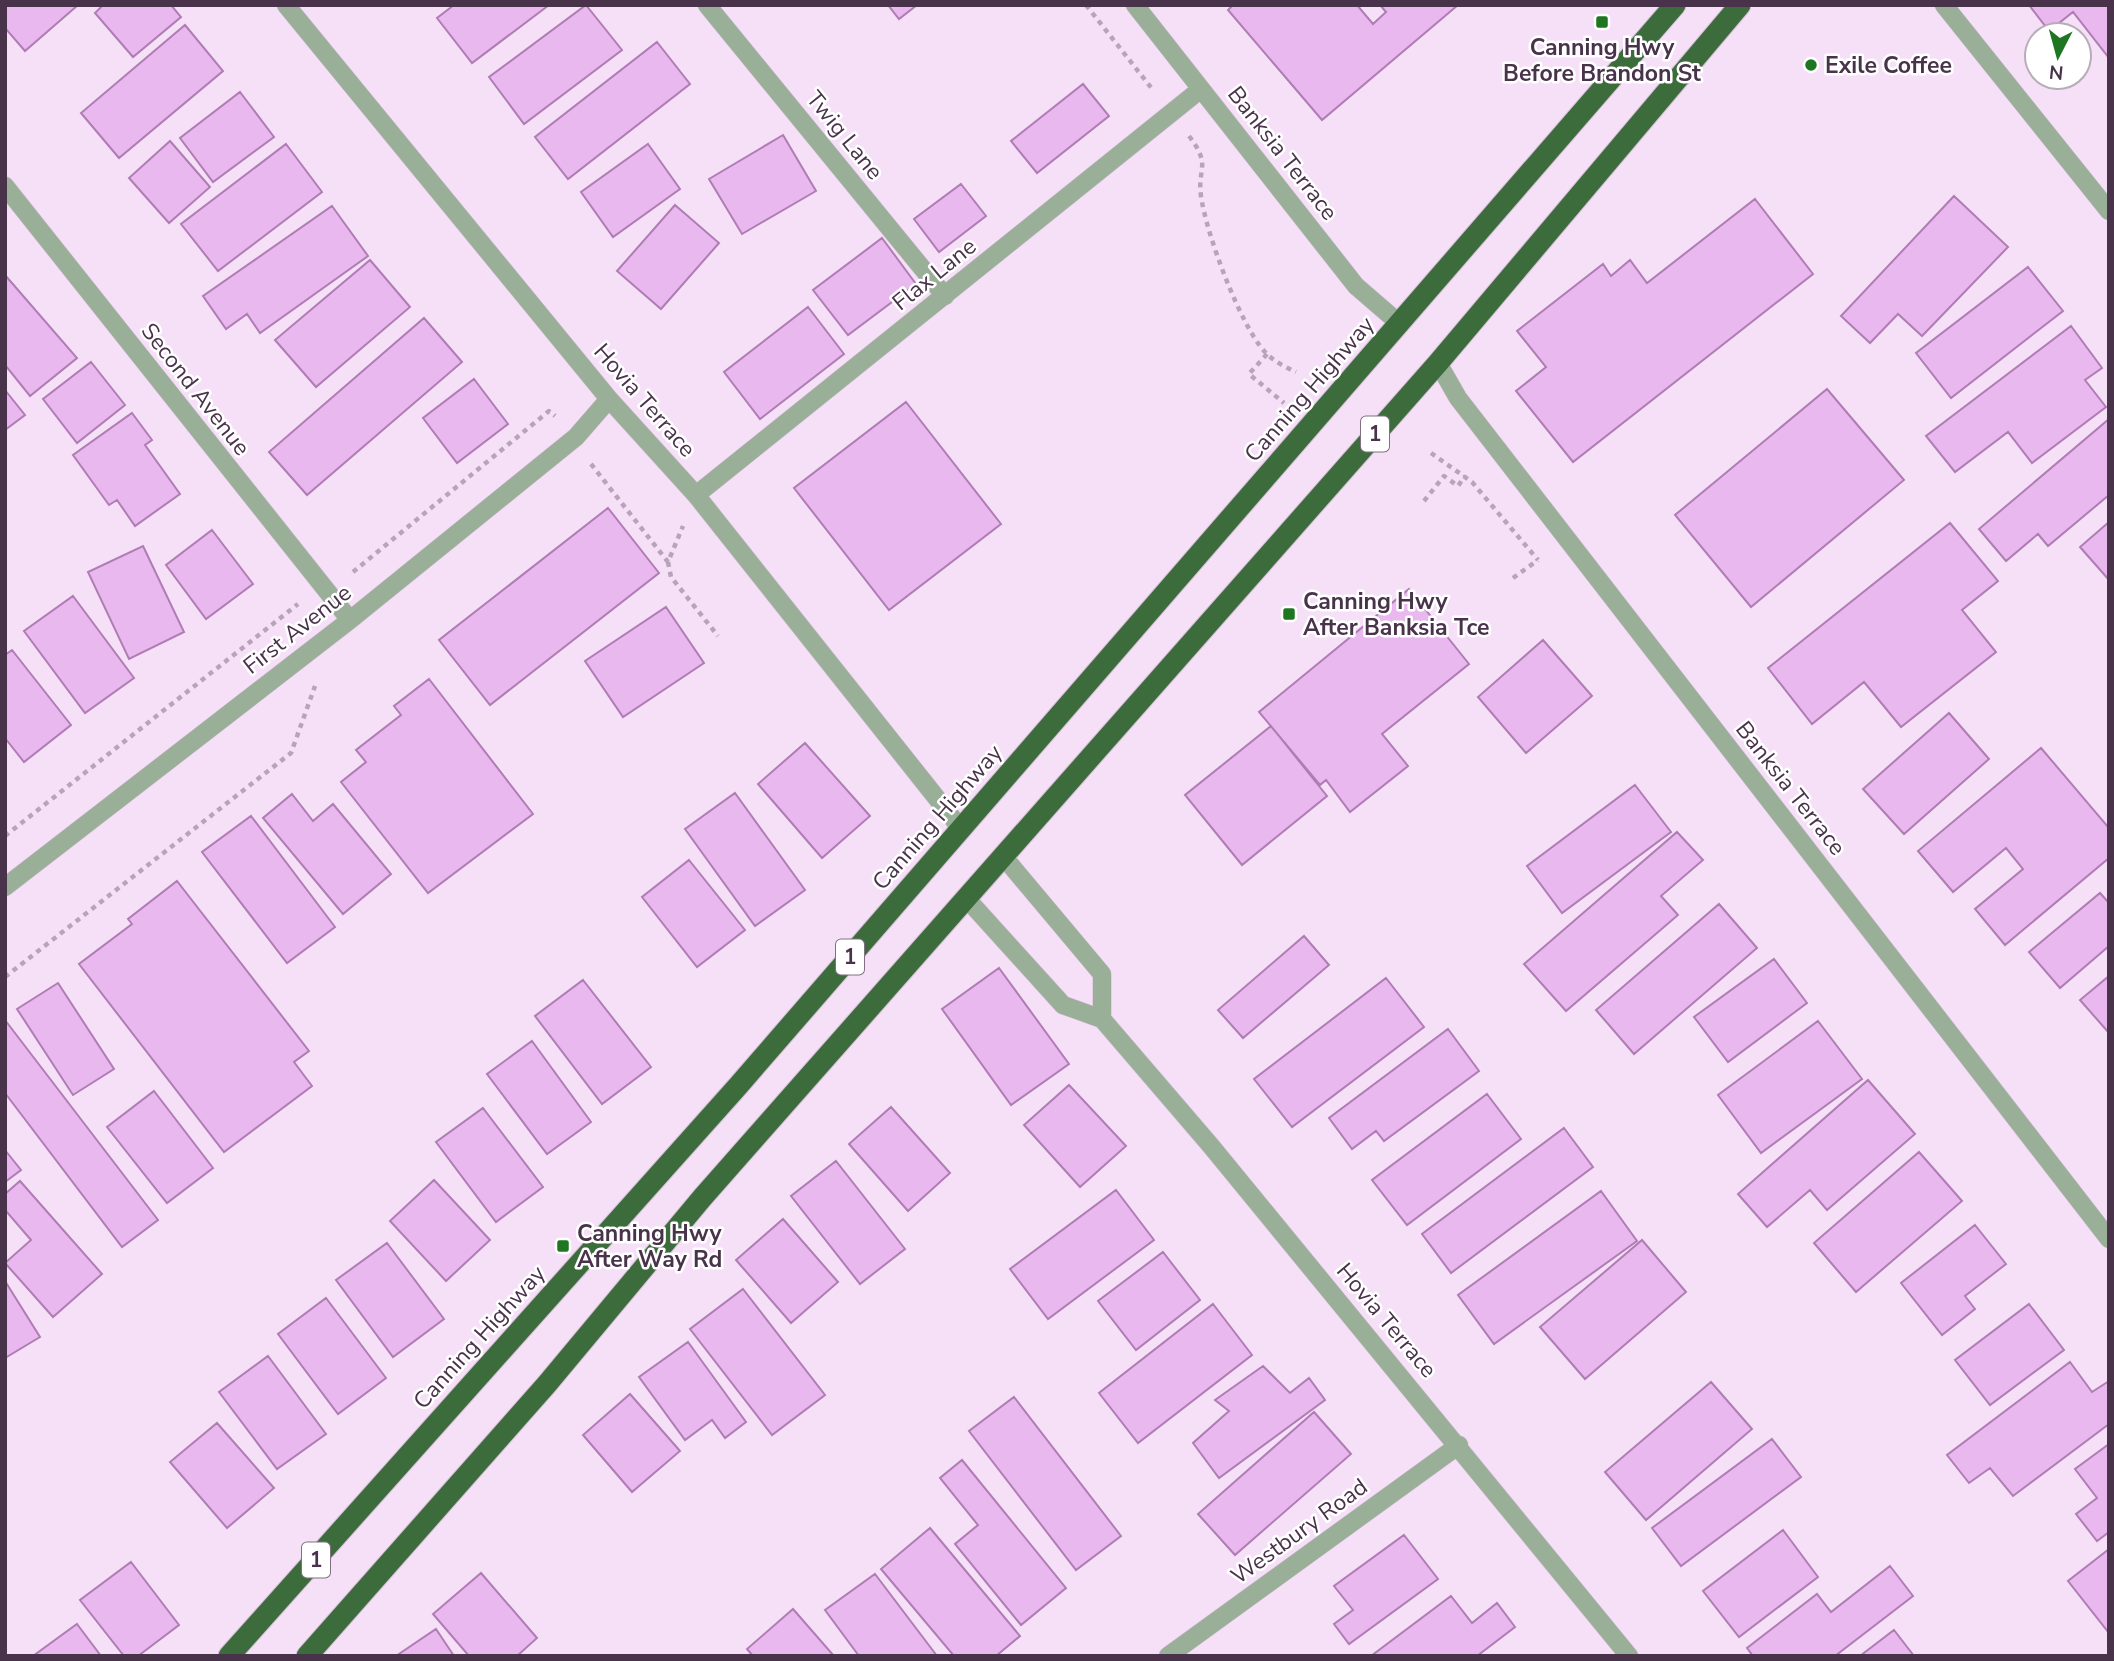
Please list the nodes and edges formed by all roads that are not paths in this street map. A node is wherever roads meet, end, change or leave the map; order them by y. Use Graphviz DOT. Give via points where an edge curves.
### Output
graph roads {
  1 [pos="286,5"];
  2 [pos="706,5"];
  3 [pos="1135,5"];
  4 [pos="1675,5"];
  5 [pos="1740,5"];
  6 [pos="1944,5"];
  7 [pos="1201,89"];
  8 [pos="5,186"];
  9 [pos="2109,211"];
  10 [pos="945,296"];
  11 [pos="1400,324"];
  12 [pos="1438,363"];
  13 [pos="609,399"];
  14 [pos="696,495"];
  15 [pos="350,620"];
  16 [pos="962,830"];
  17 [pos="1003,856"];
  18 [pos="5,887"];
  19 [pos="967,899"];
  20 [pos="1101,1019"];
  21 [pos="2109,1239"];
  22 [pos="1459,1445"];
  23 [pos="229,1656"];
  24 [pos="307,1656"];
  25 [pos="1168,1656"];
  26 [pos="1629,1656"];
  1 -- 13 [label="street, Hovia Terrace"];
  2 -- 10 [label="street, Twig Lane"];
  3 -- 7 [label="street, Banksia Terrace"];
  4 -- 11 [label="highway, Canning Highway / 1"];
  5 -- 12 [label="highway, 1"];
  6 -- 9 [label="street"];
  7 -- 10 [label="street, Flax Lane"];
  7 -- 11 [label="street, Banksia Terrace" via="1356,286"];
  8 -- 15 [label="street, Second Avenue"];
  10 -- 14 [label="street, Flax Lane"];
  11 -- 16 [label="highway, Canning Highway / 1"];
  12 -- 17 [label="highway, 1"];
  12 -- 21 [label="street, Banksia Terrace" via="1458,398"];
  13 -- 14 [label="street, Hovia Terrace"];
  13 -- 15 [label="street, First Avenue" via="576,437"];
  14 -- 16 [label="street, Hovia Terrace"];
  15 -- 18 [label="street, First Avenue"];
  16 -- 23 [label="highway, Canning Highway / 1"];
  17 -- 19 [label="highway, 1"];
  17 -- 20 [label="street" via="1102,974"];
  19 -- 20 [label="street, Hovia Terrace" via="1063,1005"];
  19 -- 24 [label="highway, 1"];
  20 -- 22 [label="street, Hovia Terrace"];
  22 -- 25 [label="street, Westbury Road"];
  22 -- 26 [label="street, Hovia Terrace"];
}
